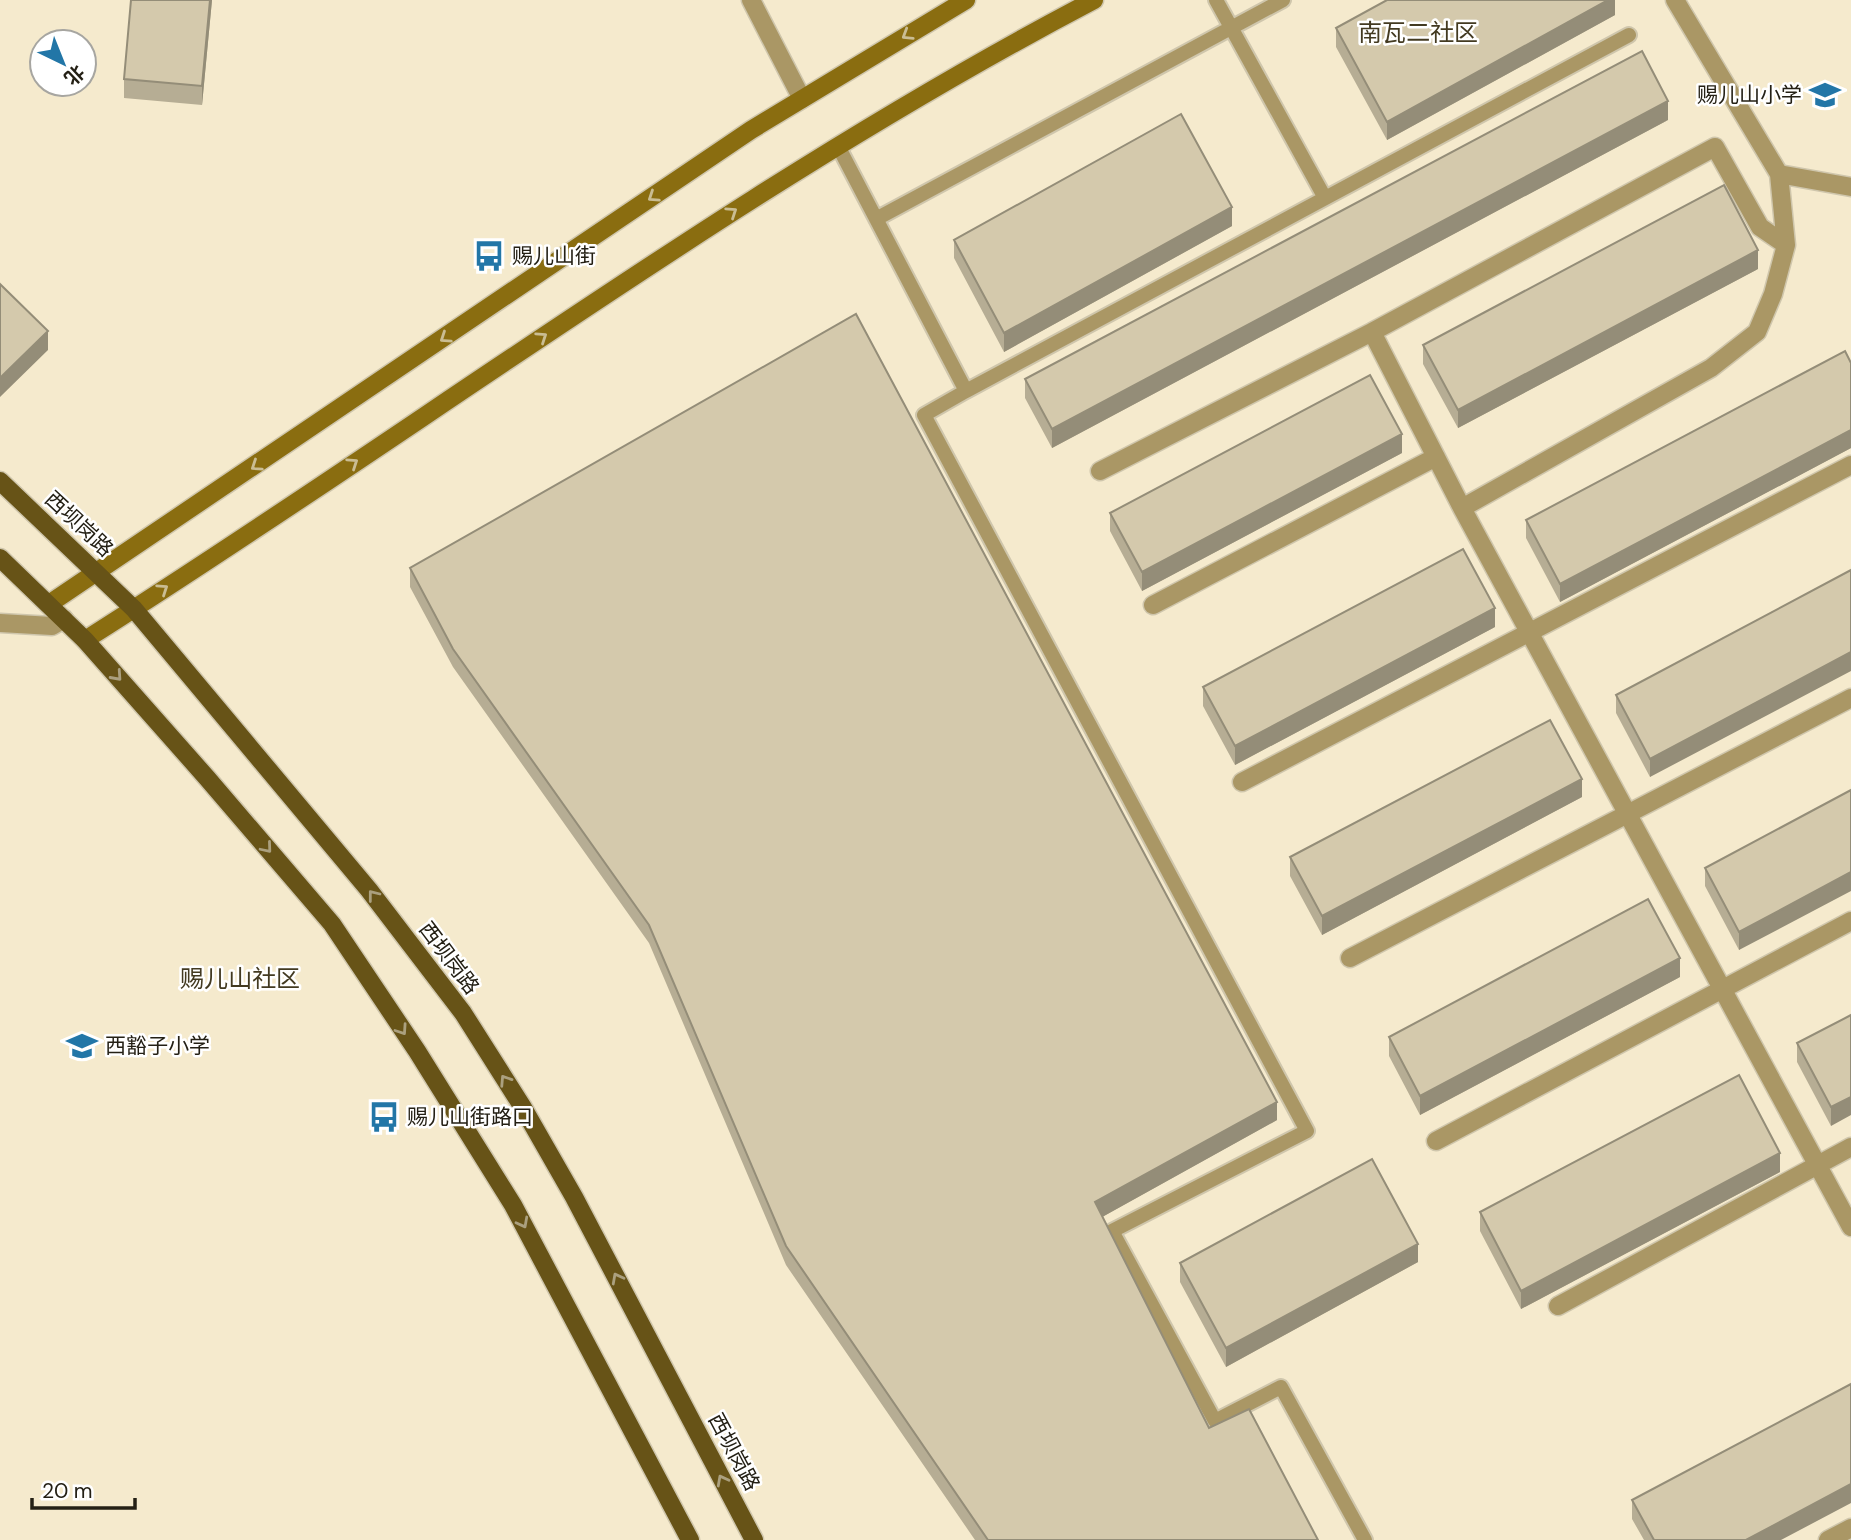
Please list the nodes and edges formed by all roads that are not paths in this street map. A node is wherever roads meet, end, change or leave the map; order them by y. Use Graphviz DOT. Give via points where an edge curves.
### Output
graph roads {
  1 [pos="751,0"];
  2 [pos="966,0"];
  3 [pos="1094,0"];
  4 [pos="1216,0"];
  5 [pos="1283,0"];
  6 [pos="1675,0"];
  7 [pos="1231,28"];
  8 [pos="1629,35"];
  9 [pos="802,99"];
  10 [pos="838,146"];
  11 [pos="1779,174"];
  12 [pos="1851,187"];
  13 [pos="1325,198"];
  14 [pos="876,219"];
  15 [pos="1786,245"];
  16 [pos="1372,332"];
  17 [pos="966,391"];
  18 [pos="1436,457"];
  19 [pos="1851,465"];
  20 [pos="1100,471"];
  21 [pos="0,481"];
  22 [pos="1462,508"];
  23 [pos="0,558"];
  24 [pos="99,573"];
  25 [pos="50,604"];
  26 [pos="1153,605"];
  27 [pos="134,609"];
  28 [pos="64,619"];
  29 [pos="0,623"];
  30 [pos="1530,633"];
  31 [pos="85,640"];
  32 [pos="1851,698"];
  33 [pos="1242,782"];
  34 [pos="1628,816"];
  35 [pos="1851,921"];
  36 [pos="1350,958"];
  37 [pos="1722,989"];
  38 [pos="1436,1141"];
  39 [pos="1851,1147"];
  40 [pos="1817,1165"];
  41 [pos="1851,1227"];
  42 [pos="1558,1306"];
  43 [pos="1851,1528"];
  44 [pos="690,1540"];
  45 [pos="754,1540"];
  46 [pos="1365,1540"];
  47 [pos="1828,1540"];
  1 -- 9 [label="street"];
  2 -- 9 [label="main road, one-way"];
  3 -- 10 [label="main road" via="991,54"];
  4 -- 7 [label="lane"];
  5 -- 7 [label="lane"];
  6 -- 11 [label="street"];
  7 -- 13 [label="lane"];
  7 -- 14 [label="lane"];
  8 -- 13 [label="lane"];
  9 -- 24 [label="main road, one-way"];
  10 -- 14 [label="lane"];
  27 -- 10 [label="main road, one-way" via="759,193"];
  11 -- 12 [label="street"];
  11 -- 15 [label="street"];
  13 -- 17 [label="lane"];
  14 -- 17 [label="lane"];
  15 -- 16 [label="street" via="1760,227 1715,147"];
  15 -- 22 [label="street" via="1757,332 1711,368"];
  16 -- 18 [label="street"];
  16 -- 20 [label="street"];
  17 -- 46 [label="lane" via="924,415 1307,1131 1112,1231 1215,1421 1281,1387"];
  18 -- 22 [label="street"];
  18 -- 26 [label="street"];
  19 -- 30 [label="street"];
  21 -- 24 [label="main road, 西坝岗路"];
  22 -- 30 [label="street"];
  23 -- 25 [label="main road"];
  24 -- 25 [label="main road"];
  24 -- 27 [label="main road, 西坝岗路"];
  25 -- 28 [label="main road"];
  27 -- 31 [label="main road"];
  45 -- 27 [label="main road, 西坝岗路, one-way" via="574,1197 463,1013 361,879"];
  28 -- 29 [label="street" via="52,625"];
  28 -- 31 [label="main road"];
  30 -- 33 [label="street"];
  30 -- 34 [label="street"];
  31 -- 44 [label="main road, one-way" via="332,924 513,1205"];
  32 -- 34 [label="street"];
  34 -- 36 [label="street"];
  34 -- 37 [label="street"];
  35 -- 37 [label="street"];
  37 -- 38 [label="street"];
  37 -- 40 [label="street"];
  39 -- 40 [label="street"];
  40 -- 41 [label="street"];
  40 -- 42 [label="street"];
  43 -- 47 [label="street"];
}
